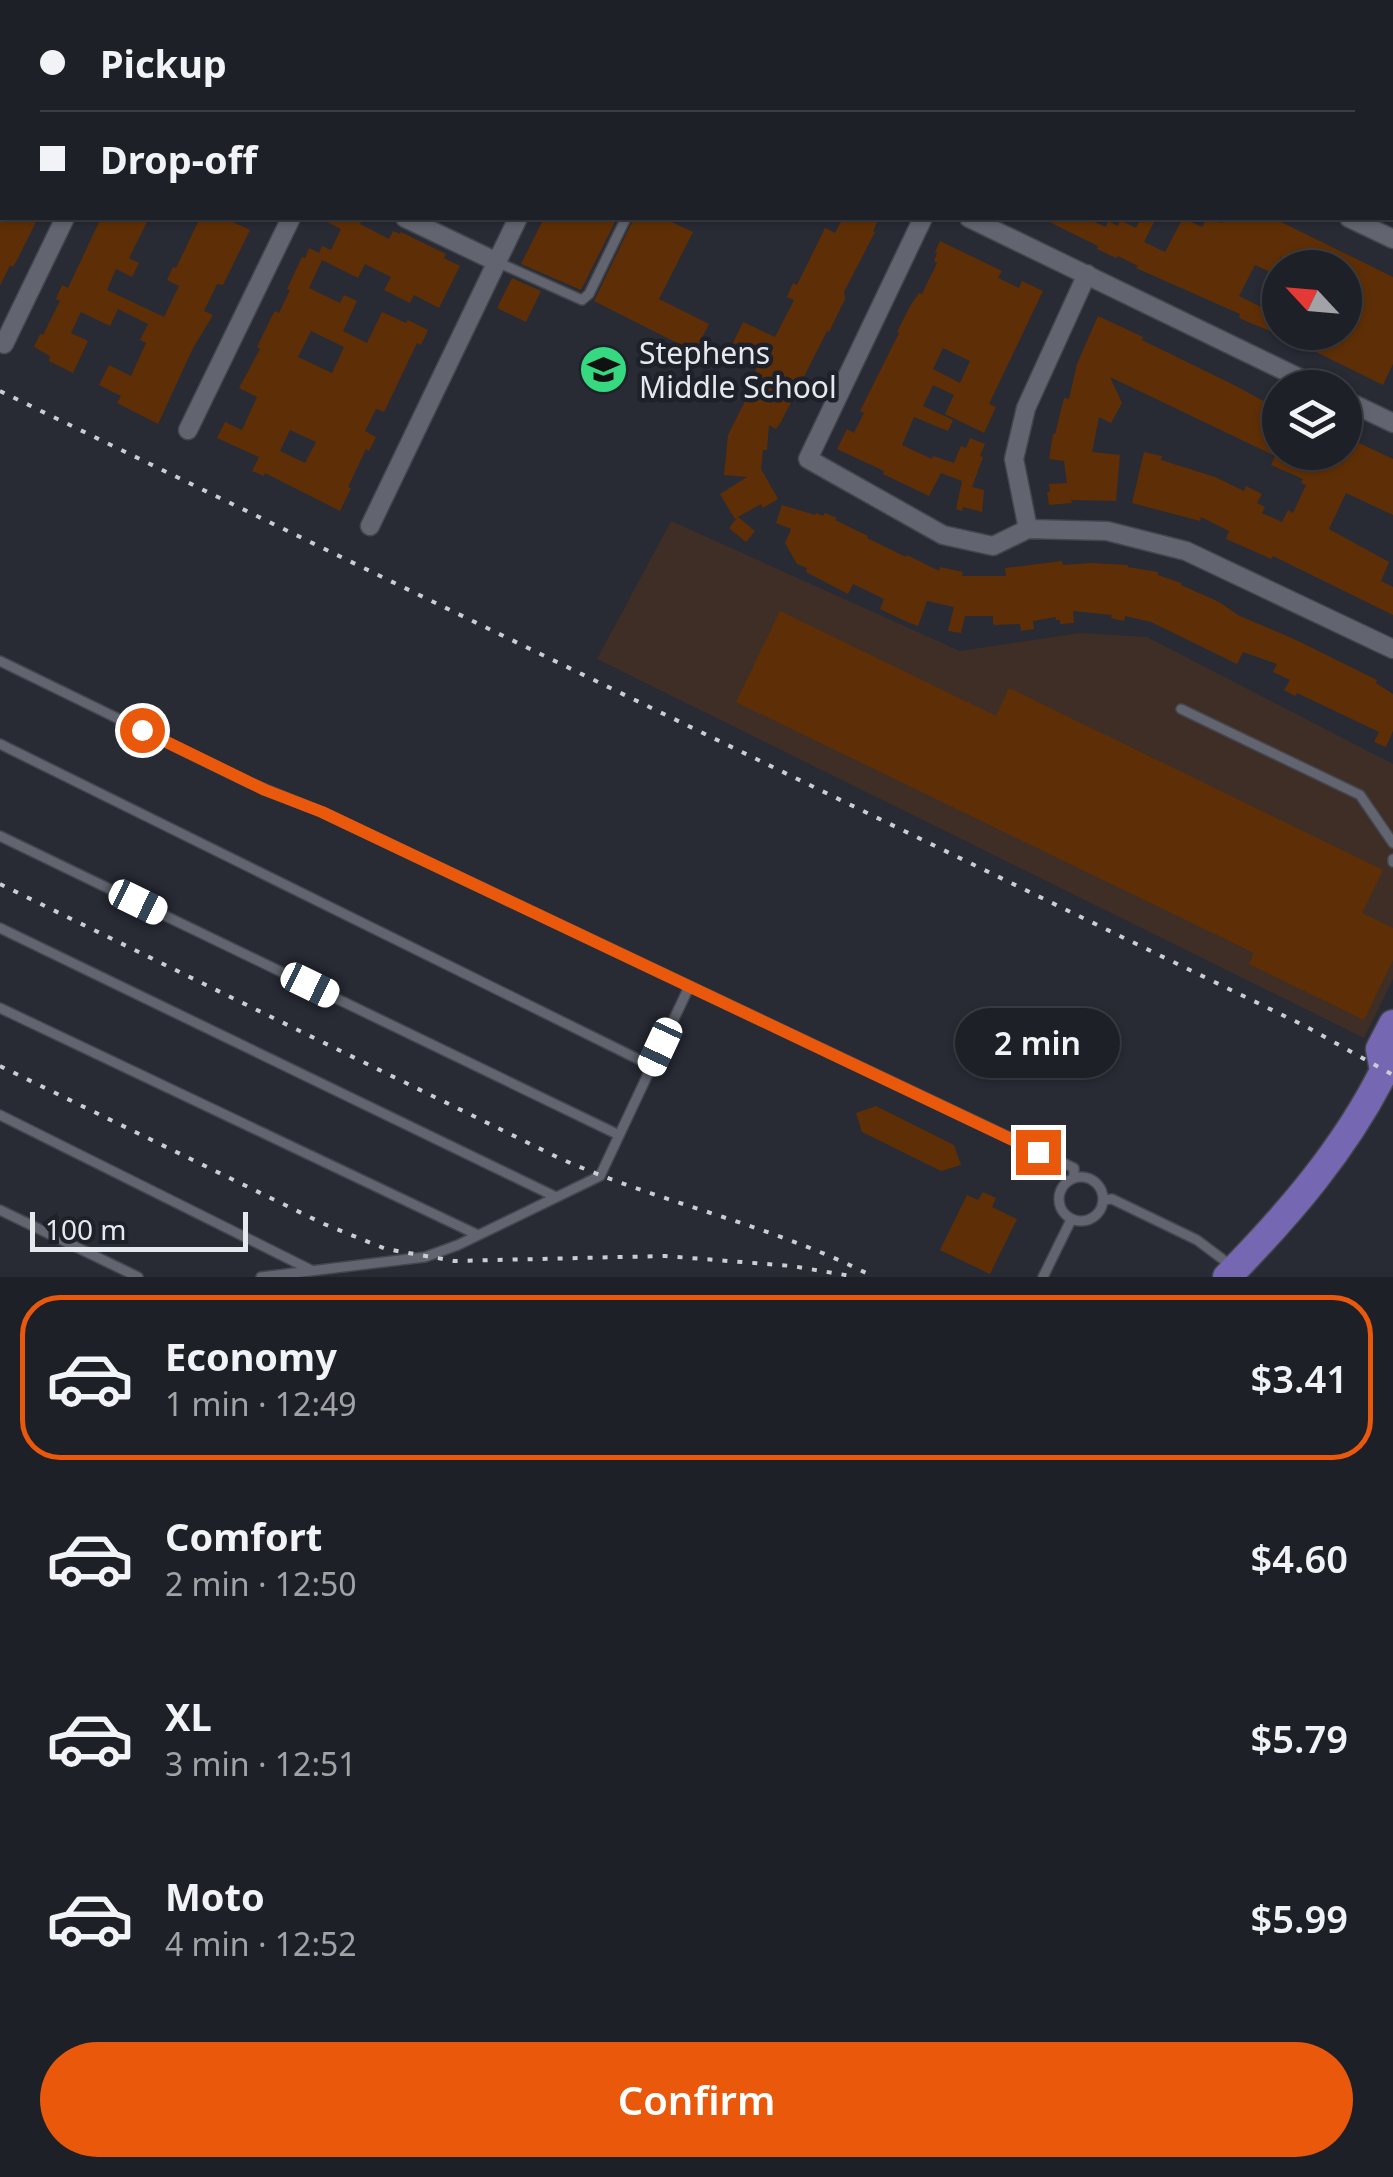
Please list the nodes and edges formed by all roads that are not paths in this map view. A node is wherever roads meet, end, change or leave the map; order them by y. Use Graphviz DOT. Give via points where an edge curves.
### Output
graph roads {
  1 [pos="65,220"];
  2 [pos="290,220"];
  3 [pos="408,220"];
  4 [pos="517,220"];
  5 [pos="625,220"];
  6 [pos="922,220"];
  7 [pos="973,220"];
  8 [pos="1354,220"];
  9 [pos="1393,238"];
  10 [pos="497,262"];
  11 [pos="1088,274"];
  12 [pos="4,344"];
  13 [pos="1283,370"];
  14 [pos="1362,408"];
  15 [pos="1393,423"];
  16 [pos="188,430"];
  17 [pos="370,526"];
  18 [pos="1028,529"];
  19 [pos="1393,650"];
  20 [pos="0,660"];
  21 [pos="1181,709"];
  22 [pos="0,744"];
  23 [pos="0,836"];
  24 [pos="1393,843"];
  25 [pos="0,928"];
  26 [pos="689,987"];
  27 [pos="0,1008"];
  28 [pos="1393,1024"];
  29 [pos="652,1066"];
  30 [pos="1389,1069"];
  31 [pos="0,1115"];
  32 [pos="620,1135"];
  33 [pos="1074,1178"];
  34 [pos="556,1197"];
  35 [pos="1104,1200"];
  36 [pos="0,1210"];
  37 [pos="1072,1220"];
  38 [pos="478,1235"];
  39 [pos="313,1271"];
  40 [pos="1237,1274"];
  41 [pos="138,1277"];
  42 [pos="262,1277"];
  43 [pos="1043,1277"];
  1 -- 12 [label="street"];
  2 -- 16 [label="street"];
  3 -- 10 [label="street"];
  4 -- 10 [label="street"];
  5 -- 10 [label="lane" via="582,300"];
  6 -- 18 [label="street" via="808,460 943,535 992,546"];
  7 -- 11 [label="street"];
  8 -- 9 [label="street"];
  10 -- 17 [label="street"];
  11 -- 13 [label="street"];
  11 -- 18 [label="street" via="1026,408 1014,459"];
  14 -- 15 [label="street"];
  18 -- 19 [label="street" via="1107,531 1186,551"];
  20 -- 26 [label="lane"];
  21 -- 24 [label="lane" via="1360,795"];
  22 -- 29 [label="lane"];
  23 -- 32 [label="lane"];
  25 -- 34 [label="lane"];
  26 -- 29 [label="lane"];
  26 -- 33 [label="lane" via="1074,1168"];
  27 -- 38 [label="lane"];
  28 -- 30 [label="main road" via="1380,1049"];
  29 -- 32 [label="lane"];
  30 -- 40 [label="main road" via="1344,1142"];
  31 -- 39 [label="lane"];
  32 -- 34 [label="lane" via="600,1176"];
  33 -- 35 [label="lane" via="1095,1181"];
  33 -- 37 [label="lane" via="1062,1187 1059,1202"];
  34 -- 38 [label="lane"];
  35 -- 37 [label="lane" via="1093,1219"];
  35 -- 40 [label="lane" via="1196,1240"];
  36 -- 41 [label="lane"];
  37 -- 43 [label="lane"];
  38 -- 39 [label="lane" via="424,1258"];
  39 -- 42 [label="lane"];
}
